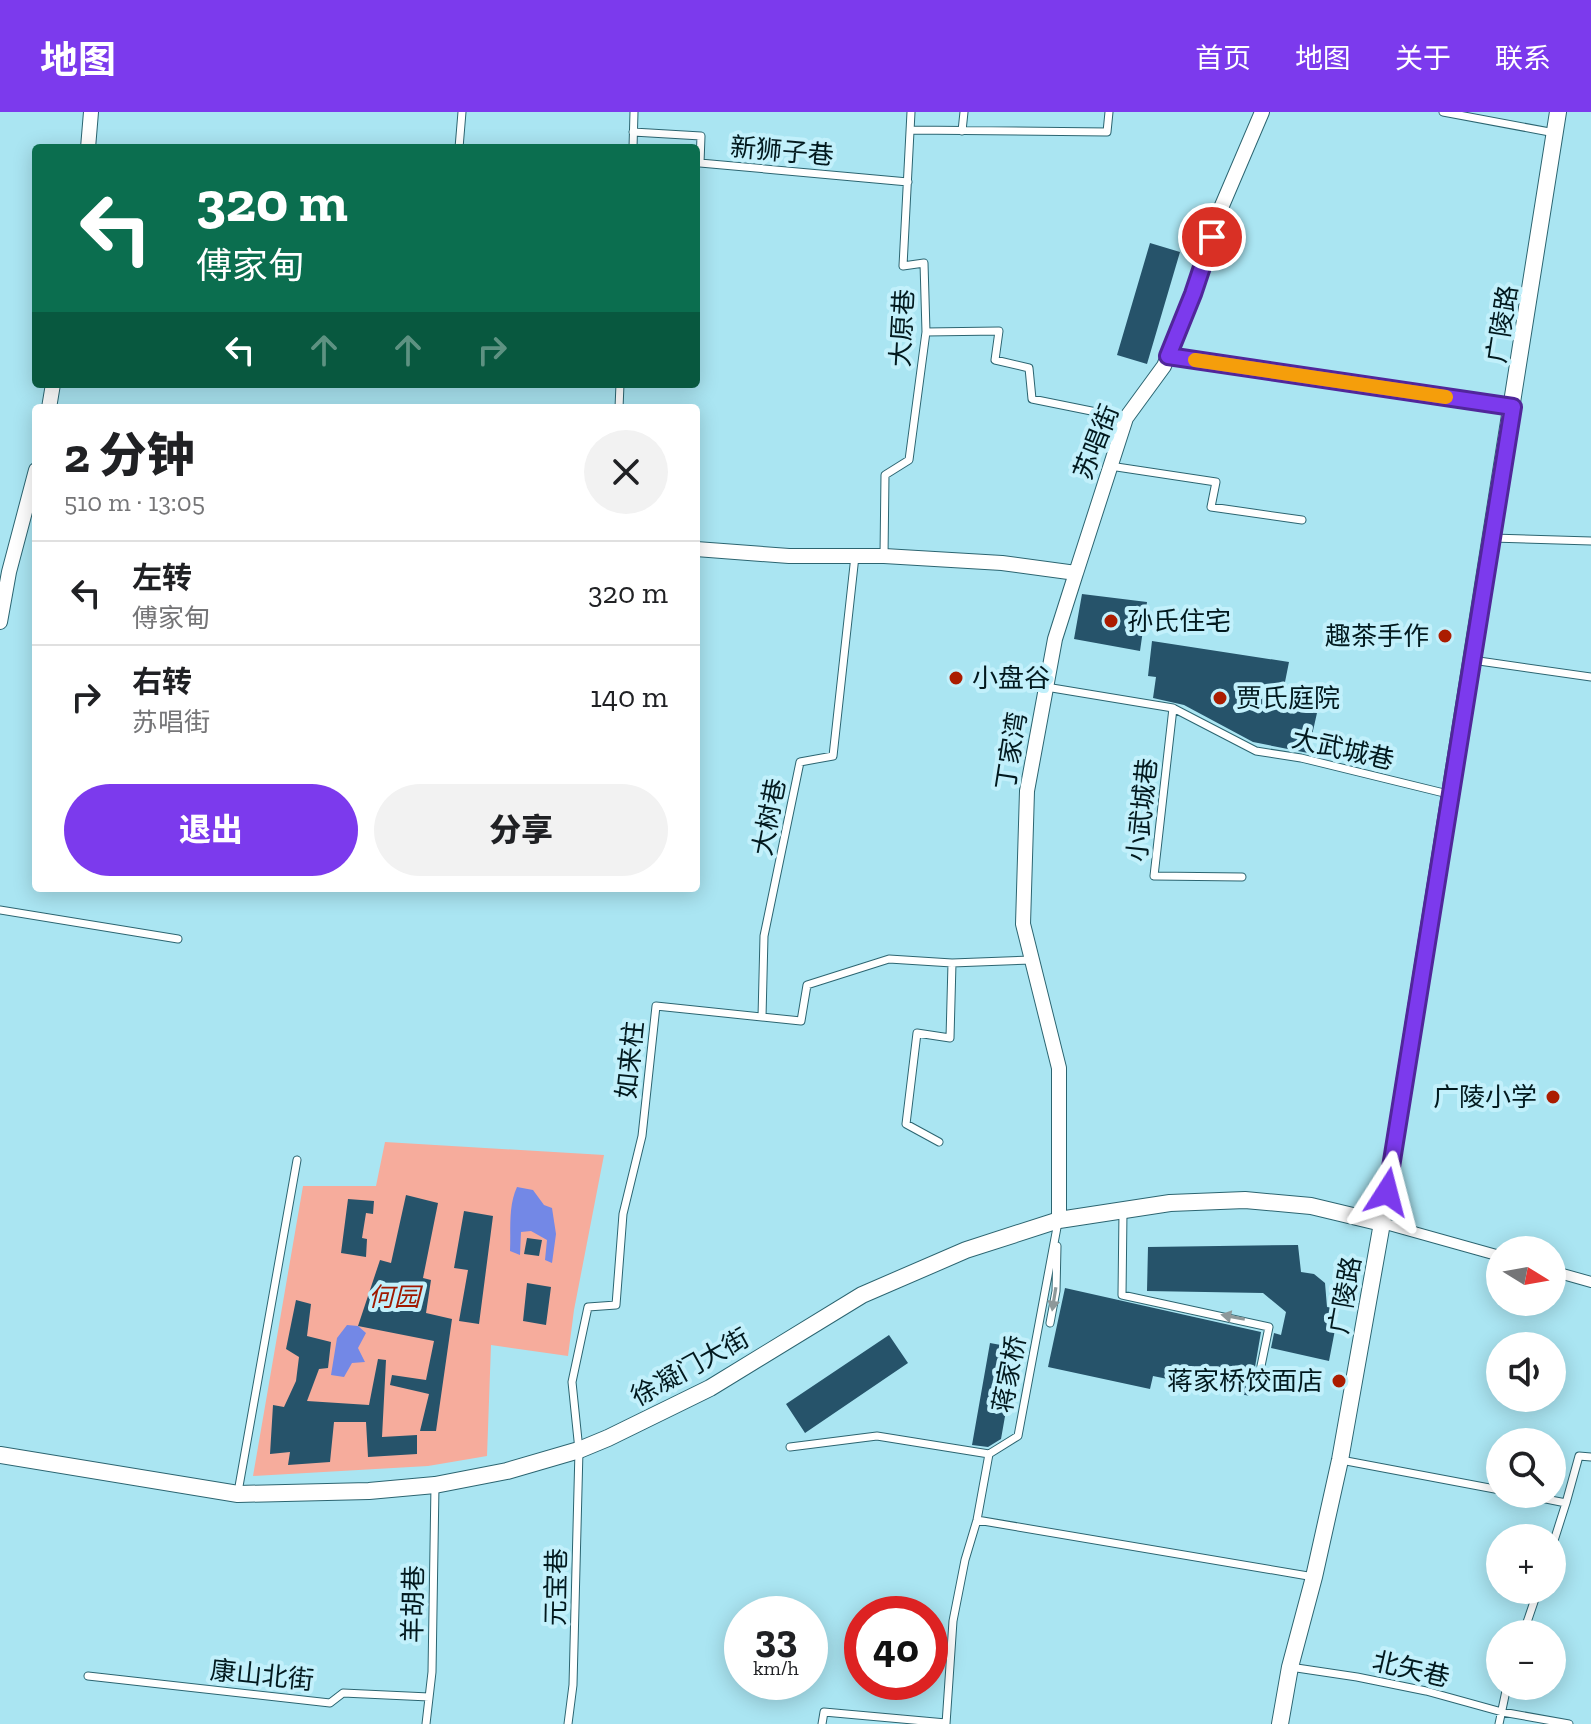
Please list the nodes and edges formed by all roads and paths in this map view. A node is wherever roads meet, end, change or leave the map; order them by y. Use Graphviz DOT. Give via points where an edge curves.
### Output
graph roads {
  1 [pos="91,112"];
  2 [pos="462,112"];
  3 [pos="634,112"];
  4 [pos="911,112"];
  5 [pos="964,112"];
  6 [pos="1109,112"];
  7 [pos="1262,112"];
  8 [pos="1443,112"];
  9 [pos="1558,112"];
  10 [pos="910,130"];
  11 [pos="962,131"];
  12 [pos="633,132"];
  13 [pos="1555,133"];
  14 [pos="88,144"];
  15 [pos="459,144"];
  16 [pos="633,144"];
  17 [pos="908,182"];
  18 [pos="926,332"];
  19 [pos="1168,356"];
  20 [pos="1513,407"];
  21 [pos="1126,418"];
  22 [pos="1110,466"];
  23 [pos="32,485"];
  24 [pos="1302,520"];
  25 [pos="1492,538"];
  26 [pos="1591,541"];
  27 [pos="700,549"];
  28 [pos="855,556"];
  29 [pos="884,556"];
  30 [pos="1076,573"];
  31 [pos="0,622"];
  32 [pos="1472,660"];
  33 [pos="1591,677"];
  34 [pos="1046,687"];
  35 [pos="1173,708"];
  36 [pos="1451,794"];
  37 [pos="1242,877"];
  38 [pos="0,910"];
  39 [pos="178,939"];
  40 [pos="1032,960"];
  41 [pos="952,963"];
  42 [pos="762,1017"];
  43 [pos="939,1142"];
  44 [pos="297,1160"];
  45 [pos="1123,1209"];
  46 [pos="1059,1220"];
  47 [pos="1382,1223"];
  48 [pos="1486,1252"];
  49 [pos="1566,1275"];
  50 [pos="1591,1282"];
  51 [pos="1050,1323"];
  52 [pos="1261,1366"];
  53 [pos="790,1447"];
  54 [pos="579,1450"];
  55 [pos="989,1454"];
  56 [pos="0,1455"];
  57 [pos="1591,1457"];
  58 [pos="1340,1460"];
  59 [pos="435,1485"];
  60 [pos="1486,1487"];
  61 [pos="238,1494"];
  62 [pos="1566,1503"];
  63 [pos="977,1520"];
  64 [pos="1314,1577"];
  65 [pos="1290,1667"];
  66 [pos="88,1676"];
  67 [pos="429,1697"];
  68 [pos="1504,1700"];
  69 [pos="1502,1712"];
  70 [pos="946,1723"];
  71 [pos="426,1724"];
  72 [pos="568,1724"];
  73 [pos="822,1724"];
  74 [pos="1280,1724"];
  75 [pos="1499,1724"];
  76 [pos="1569,1724"];
  1 -- 14 [label="street"];
  2 -- 15 [label="lane"];
  3 -- 12 [label="lane"];
  4 -- 10 [label="lane, 大原巷"];
  5 -- 11 [label="lane"];
  6 -- 11 [label="lane" via="1107,132"];
  7 -- 19 [label="street, 苏唱街"];
  8 -- 13 [label="lane"];
  9 -- 13 [label="street, 广陵路"];
  10 -- 11 [label="lane"];
  10 -- 17 [label="lane, 大原巷"];
  12 -- 16 [label="lane"];
  12 -- 17 [label="lane, 新狮子巷" via="701,136 700,163"];
  13 -- 20 [label="street, 广陵路"];
  17 -- 18 [label="lane, 大原巷" via="903,266 924,263"];
  18 -- 21 [label="lane" via="999,331 995,360 1029,368 1032,399"];
  18 -- 29 [label="lane, 大原巷" via="909,460 885,475"];
  19 -- 20 [label="lane"];
  19 -- 21 [label="street, 苏唱街"];
  20 -- 25 [label="street, 广陵路"];
  21 -- 22 [label="street, 苏唱街"];
  22 -- 24 [label="lane" via="1216,482 1211,507"];
  22 -- 30 [label="street, 苏唱街"];
  23 -- 31 [label="street"];
  25 -- 26 [label="lane"];
  25 -- 32 [label="street, 广陵路"];
  27 -- 28 [label="street"];
  28 -- 29 [label="street"];
  28 -- 42 [label="lane, 大树巷" via="833,756 800,762 764,936"];
  29 -- 30 [label="street"];
  30 -- 34 [label="street, 丁家湾"];
  32 -- 33 [label="lane"];
  32 -- 36 [label="street, 广陵路"];
  34 -- 35 [label="lane, 大武城巷"];
  34 -- 40 [label="street, 丁家湾" via="1027,791 1023,924"];
  35 -- 36 [label="lane, 大武城巷" via="1256,751"];
  35 -- 37 [label="lane, 小武城巷" via="1154,876"];
  36 -- 47 [label="street, 广陵路"];
  38 -- 39 [label="lane"];
  40 -- 41 [label="lane, 如来柱"];
  40 -- 46 [label="street, 丁家湾" via="1059,1068"];
  41 -- 42 [label="lane, 如来柱" via="889,959 807,985 801,1021"];
  41 -- 43 [label="lane" via="950,1038 917,1033 906,1124"];
  42 -- 54 [label="lane, 如来柱" via="656,1006 642,1136 623,1214 616,1305 588,1307 572,1382"];
  44 -- 61 [label="lane"];
  45 -- 46 [label="street, 徐凝门大街"];
  45 -- 47 [label="street, 徐凝门大街" via="1245,1200 1311,1206"];
  52 -- 45 [label="lane, one-way" via="1269,1327 1122,1295"];
  46 -- 51 [label="lane, one-way"];
  46 -- 54 [label="street, 徐凝门大街" via="966,1250 862,1295 710,1388"];
  46 -- 55 [label="lane, 蒋家桥" via="1018,1436"];
  47 -- 48 [label="street"];
  47 -- 58 [label="street, 广陵路"];
  49 -- 50 [label="street"];
  53 -- 55 [label="lane" via="877,1436"];
  54 -- 59 [label="street, 徐凝门大街"];
  54 -- 72 [label="lane, 元宝巷"];
  55 -- 63 [label="lane"];
  56 -- 61 [label="street, 徐凝门大街"];
  57 -- 62 [label="lane" via="1579,1456"];
  58 -- 60 [label="lane"];
  58 -- 64 [label="street, 广陵路"];
  59 -- 61 [label="street, 徐凝门大街"];
  59 -- 67 [label="lane, 羊胡巷"];
  63 -- 64 [label="lane"];
  63 -- 70 [label="lane" via="953,1621"];
  64 -- 65 [label="street, 广陵路"];
  65 -- 69 [label="lane, 北矢巷" via="1412,1688"];
  65 -- 74 [label="street, 广陵路"];
  66 -- 67 [label="lane, 康山北街" via="330,1703 343,1693"];
  67 -- 71 [label="lane, 羊胡巷"];
  68 -- 69 [label="lane"];
  69 -- 75 [label="lane"];
  69 -- 76 [label="lane, 北矢巷"];
  70 -- 73 [label="lane" via="824,1712"];
}
